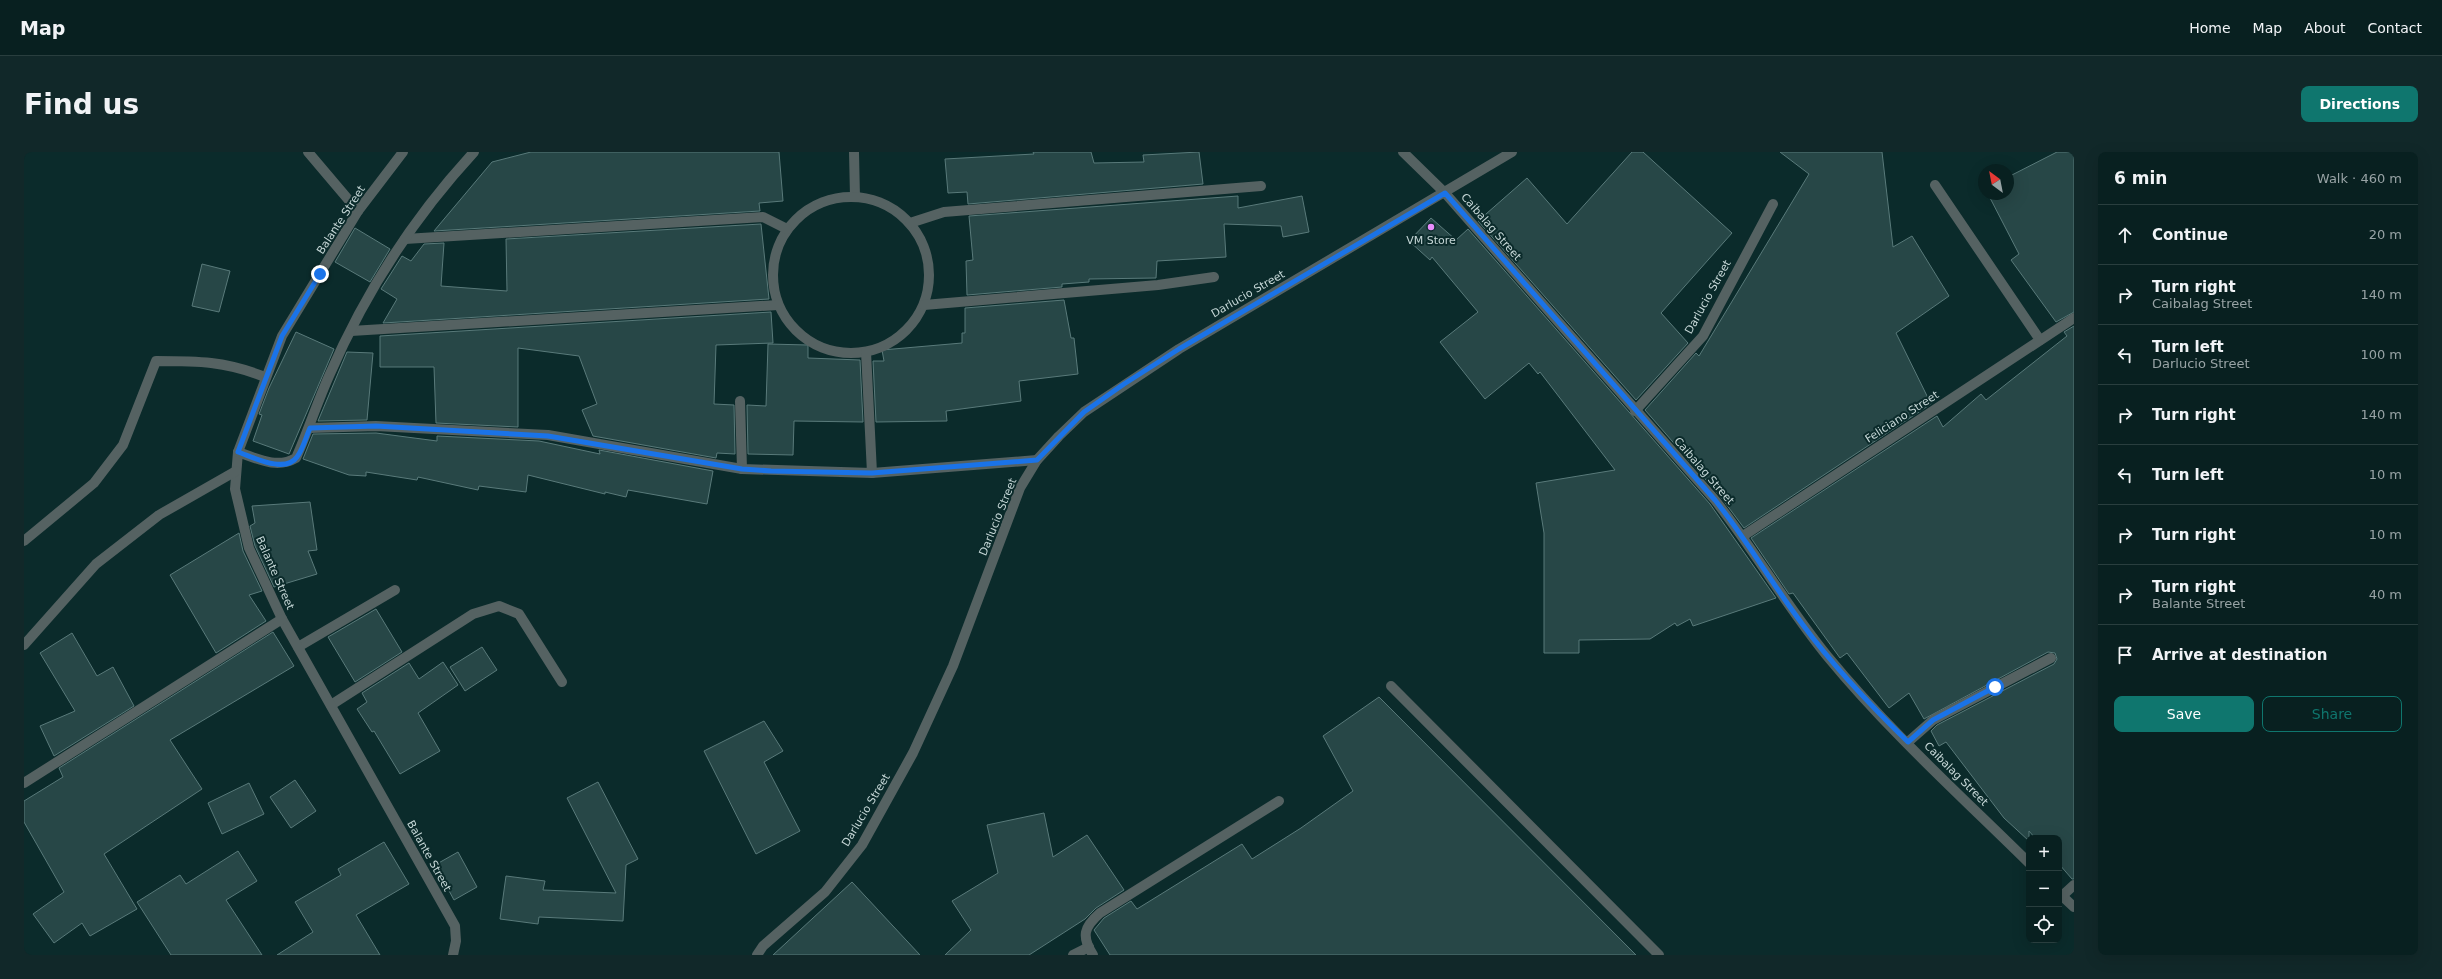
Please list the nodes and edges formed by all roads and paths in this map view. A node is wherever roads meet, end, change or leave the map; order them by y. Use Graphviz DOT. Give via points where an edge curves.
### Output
graph roads {
  1 [pos="308,152"];
  2 [pos="403,152"];
  3 [pos="474,152"];
  4 [pos="854,152"];
  5 [pos="1403,152"];
  6 [pos="1512,152"];
  7 [pos="1935,185"];
  8 [pos="1261,186"];
  9 [pos="1445,193"];
  10 [pos="855,196"];
  11 [pos="1773,204"];
  12 [pos="358,211"];
  13 [pos="910,223"];
  14 [pos="787,229"];
  15 [pos="405,240"];
  16 [pos="1214,277"];
  17 [pos="778,305"];
  18 [pos="924,305"];
  19 [pos="2074,318"];
  20 [pos="351,331"];
  21 [pos="2040,340"];
  22 [pos="866,352"];
  23 [pos="264,377"];
  24 [pos="740,401"];
  25 [pos="1635,411"];
  26 [pos="310,428"];
  27 [pos="238,452"];
  28 [pos="1037,460"];
  29 [pos="742,469"];
  30 [pos="236,471"];
  31 [pos="872,473"];
  32 [pos="1743,536"];
  33 [pos="24,541"];
  34 [pos="395,590"];
  35 [pos="282,618"];
  36 [pos="24,645"];
  37 [pos="298,647"];
  38 [pos="2052,658"];
  39 [pos="562,682"];
  40 [pos="1392,686"];
  41 [pos="331,705"];
  42 [pos="1908,742"];
  43 [pos="24,783"];
  44 [pos="1280,801"];
  45 [pos="2026,860"];
  46 [pos="2074,885"];
  47 [pos="2062,894"];
  48 [pos="2062,896"];
  49 [pos="2074,907"];
  50 [pos="1091,951"];
  51 [pos="453,955"];
  52 [pos="757,955"];
  53 [pos="1073,955"];
  54 [pos="1659,955"];
  1 -- 12 [label="street"];
  2 -- 12 [label="street, Balante Street"];
  3 -- 15 [label="street" via="449,180"];
  4 -- 10 [label="street"];
  5 -- 9 [label="street, Caibalag Street"];
  6 -- 9 [label="street, Darlucio Street"];
  7 -- 21 [label="street"];
  8 -- 13 [label="street" via="944,212"];
  9 -- 25 [label="street, Caibalag Street"];
  9 -- 28 [label="street, Darlucio Street" via="1124,384 1084,412"];
  10 -- 13 [label="street" via="876,200 895,209"];
  10 -- 14 [label="street" via="836,198 817,205 800,215"];
  11 -- 25 [label="street, Darlucio Street" via="1703,336"];
  12 -- 23 [label="street, Balante Street" via="282,336"];
  13 -- 18 [label="street" via="922,241 929,262 929,284"];
  14 -- 15 [label="street" via="763,218"];
  14 -- 17 [label="street" via="778,247 773,266 773,286"];
  15 -- 20 [label="street"];
  16 -- 18 [label="street" via="1158,285"];
  17 -- 20 [label="street"];
  17 -- 22 [label="street" via="792,328 813,344 839,353"];
  18 -- 22 [label="street" via="910,326 900,335 890,343"];
  19 -- 21 [label="street, Feliciano Street"];
  20 -- 26 [label="street" via="329,376"];
  21 -- 32 [label="street, Feliciano Street"];
  22 -- 31 [label="street"];
  23 -- 27 [label="street, Balante Street"];
  23 -- 33 [label="street" via="240,367 204,361 156,361 123,445 94,483"];
  24 -- 29 [label="street"];
  25 -- 32 [label="street, Caibalag Street" via="1715,500"];
  26 -- 27 [label="street" via="296,458 286,464"];
  26 -- 29 [label="street" via="376,426 548,436"];
  27 -- 30 [label="street, Balante Street"];
  28 -- 31 [label="street"];
  28 -- 52 [label="street, Darlucio Street" via="1020,488 953,666 913,753 862,845 825,892 763,946"];
  29 -- 31 [label="street"];
  30 -- 35 [label="street, Balante Street" via="235,489 249,548"];
  30 -- 36 [label="street" via="159,515 96,564"];
  32 -- 42 [label="street, Caibalag Street" via="1802,624 1827,656 1860,695"];
  34 -- 37 [label="street"];
  35 -- 37 [label="street, Balante Street"];
  35 -- 43 [label="street"];
  37 -- 41 [label="street, Balante Street"];
  38 -- 42 [label="street" via="1933,720"];
  39 -- 41 [label="street" via="519,614 499,606 473,614"];
  40 -- 54 [label="street"];
  41 -- 51 [label="street, Balante Street" via="455,926 456,941"];
  42 -- 45 [label="street, Caibalag Street"];
  44 -- 50 [label="street" via="1100,913 1088,924 1086,935"];
  46 -- 47 [label="street"];
  48 -- 49 [label="street"];
  50 -- 53 [label="street"];
}
